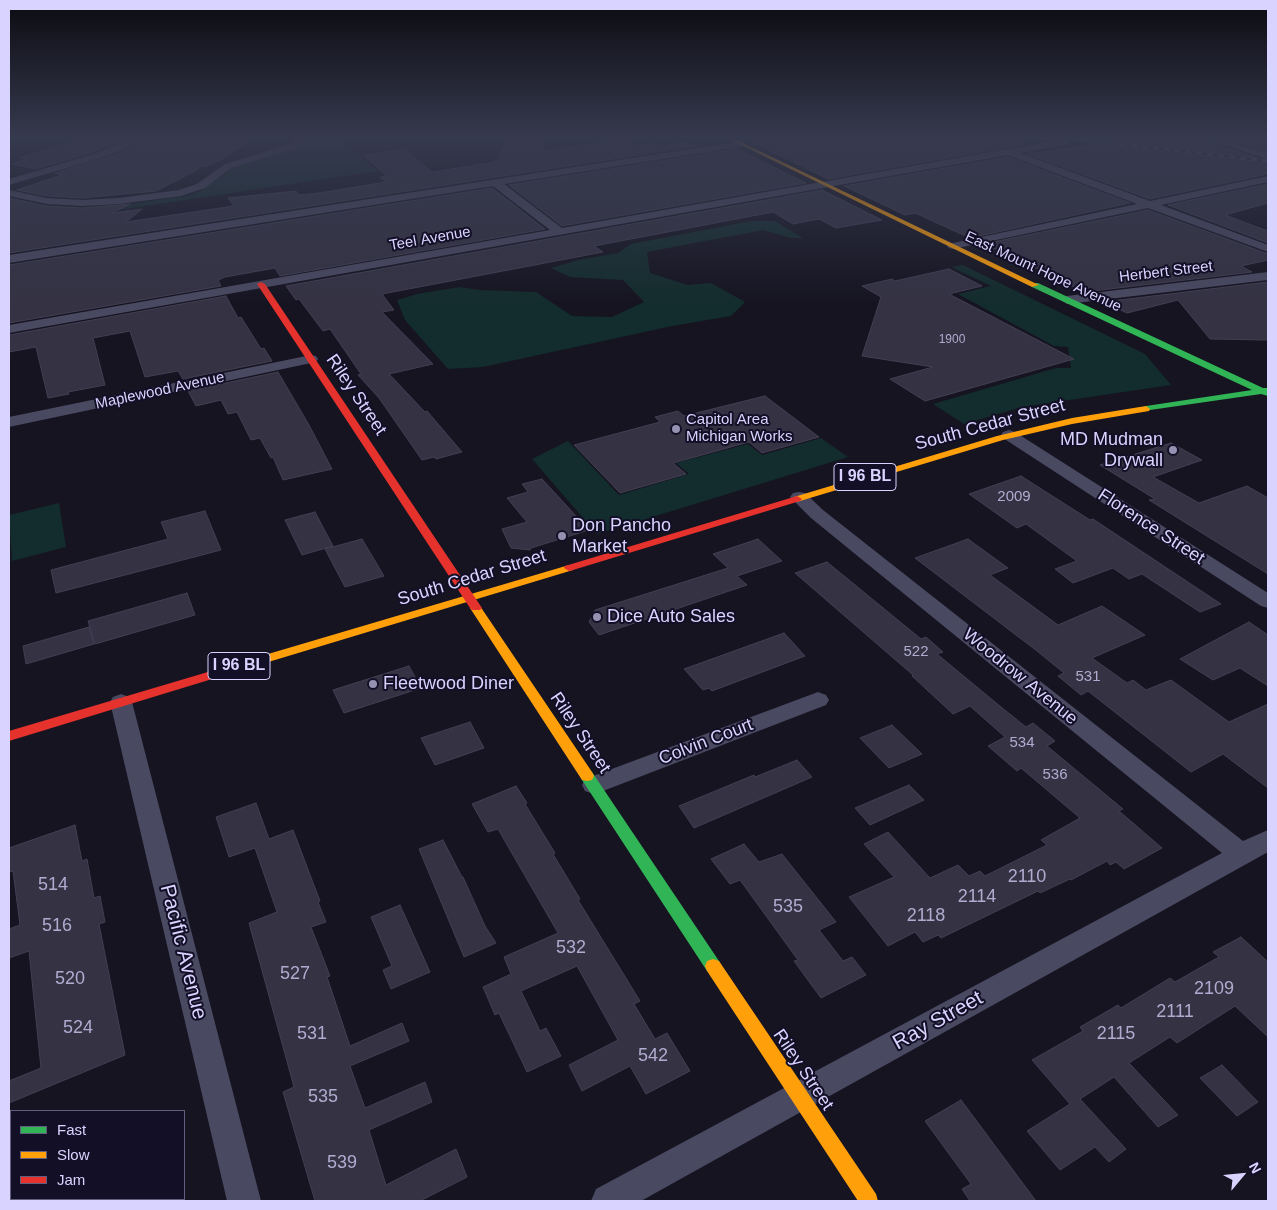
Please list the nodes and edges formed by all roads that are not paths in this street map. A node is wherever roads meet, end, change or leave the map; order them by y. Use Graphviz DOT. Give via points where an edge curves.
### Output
graph roads {
  1 [pos="183,192"];
  2 [pos="434,192"];
  3 [pos="508,192"];
  4 [pos="776,192"];
  5 [pos="841,192"];
  6 [pos="1117,192"];
  7 [pos="1203,192"];
  8 [pos="9,193"];
  9 [pos="1148,204"];
  10 [pos="560,231"];
  11 [pos="953,246"];
  12 [pos="1268,249"];
  13 [pos="9,259"];
  14 [pos="1268,276"];
  15 [pos="261,284"];
  16 [pos="1067,300"];
  17 [pos="9,329"];
  18 [pos="310,359"];
  19 [pos="1266,392"];
  20 [pos="9,422"];
  21 [pos="1008,435"];
  22 [pos="799,497"];
  23 [pos="469,597"];
  24 [pos="1268,602"];
  25 [pos="818,700"];
  26 [pos="121,702"];
  27 [pos="9,736"];
  28 [pos="594,785"];
  29 [pos="1268,840"];
  30 [pos="1242,854"];
  31 [pos="800,1097"];
  32 [pos="244,1201"];
  33 [pos="608,1201"];
  34 [pos="869,1201"];
  1 -- 8 [label="street" via="82,203 47,201"];
  2 -- 13 [label="street"];
  3 -- 10 [label="street"];
  4 -- 10 [label="street, Teel Avenue"];
  5 -- 11 [label="street, East Mount Hope Avenue"];
  6 -- 9 [label="street"];
  7 -- 9 [label="street"];
  9 -- 11 [label="street"];
  9 -- 12 [label="street"];
  10 -- 15 [label="street, Teel Avenue"];
  11 -- 16 [label="street, East Mount Hope Avenue"];
  14 -- 16 [label="street, Herbert Street"];
  15 -- 17 [label="street, Teel Avenue"];
  15 -- 18 [label="street, Riley Street"];
  16 -- 19 [label="street, East Mount Hope Avenue"];
  18 -- 20 [label="street, Maplewood Avenue"];
  18 -- 23 [label="street, Riley Street"];
  19 -- 21 [label="street, South Cedar Street / I 96 BL" via="1079,420"];
  21 -- 22 [label="street, South Cedar Street / I 96 BL"];
  21 -- 24 [label="street, Florence Street"];
  22 -- 23 [label="street, South Cedar Street / I 96 BL"];
  22 -- 30 [label="street, Woodrow Avenue"];
  23 -- 26 [label="street, South Cedar Street / I 96 BL"];
  23 -- 28 [label="street, Riley Street"];
  25 -- 28 [label="street, Colvin Court"];
  26 -- 27 [label="street, South Cedar Street / I 96 BL"];
  26 -- 32 [label="street, Pacific Avenue"];
  28 -- 31 [label="street, Riley Street"];
  29 -- 30 [label="street, Ray Street"];
  30 -- 31 [label="street, Ray Street"];
  31 -- 33 [label="street, Ray Street"];
  31 -- 34 [label="street, Riley Street"];
}
